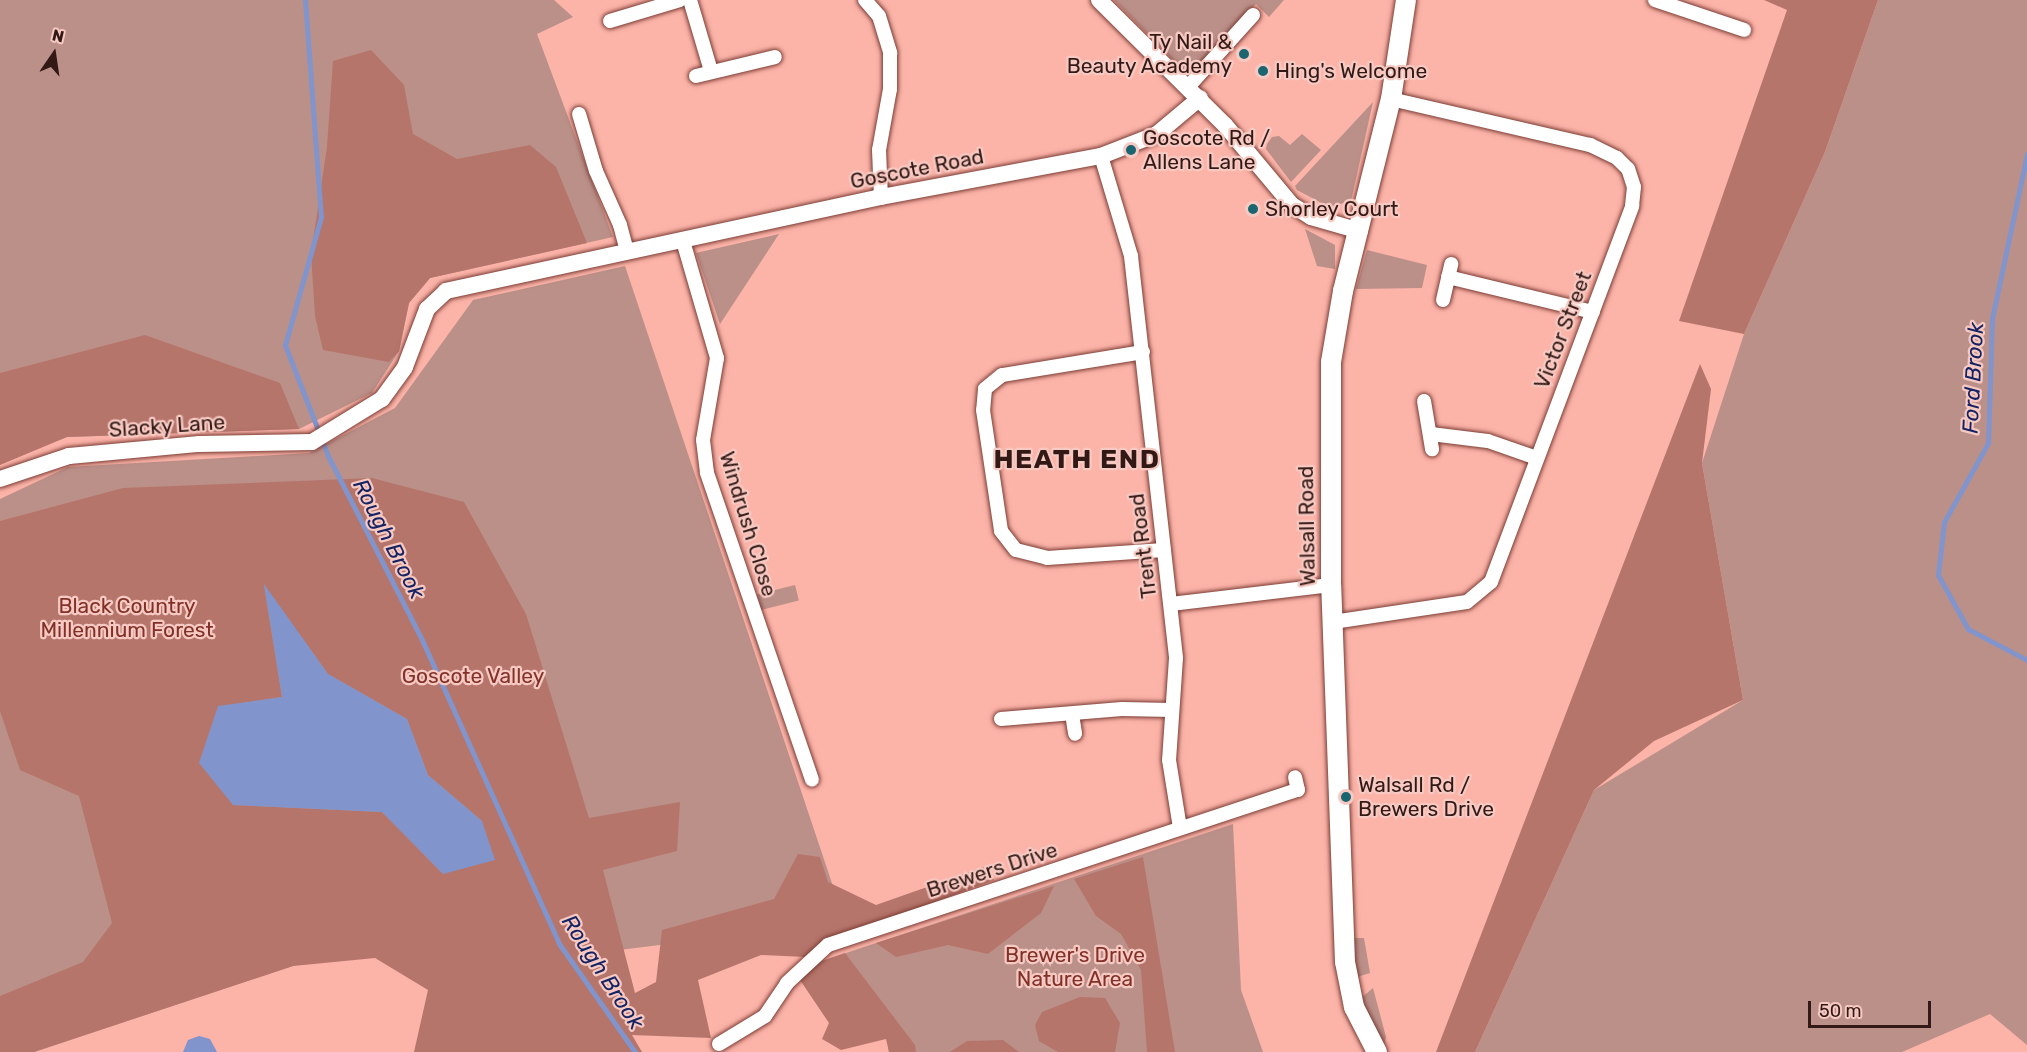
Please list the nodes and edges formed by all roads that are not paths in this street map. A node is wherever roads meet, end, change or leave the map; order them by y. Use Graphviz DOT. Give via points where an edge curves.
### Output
graph roads {
  1 [pos="680,0"];
  2 [pos="690,0"];
  3 [pos="865,0"];
  4 [pos="1099,0"];
  5 [pos="1406,0"];
  6 [pos="1655,0"];
  7 [pos="628,7"];
  8 [pos="1693,13"];
  9 [pos="1253,15"];
  10 [pos="610,21"];
  11 [pos="1688,27"];
  12 [pos="1744,30"];
  13 [pos="775,57"];
  14 [pos="711,71"];
  15 [pos="696,76"];
  16 [pos="1194,93"];
  17 [pos="1391,99"];
  18 [pos="579,114"];
  19 [pos="1101,156"];
  20 [pos="882,197"];
  21 [pos="1360,231"];
  22 [pos="683,241"];
  23 [pos="627,252"];
  24 [pos="1443,300"];
  25 [pos="1593,312"];
  26 [pos="1143,352"];
  27 [pos="1424,401"];
  28 [pos="338,427"];
  29 [pos="1431,434"];
  30 [pos="1432,449"];
  31 [pos="1537,458"];
  32 [pos="0,479"];
  33 [pos="1164,550"];
  34 [pos="1331,585"];
  35 [pos="1171,603"];
  36 [pos="1333,622"];
  37 [pos="1172,710"];
  38 [pos="1072,714"];
  39 [pos="1001,719"];
  40 [pos="1076,734"];
  41 [pos="1294,777"];
  42 [pos="812,780"];
  43 [pos="1180,828"];
  44 [pos="719,1044"];
  45 [pos="1377,1052"];
  1 -- 7 [label="street"];
  2 -- 14 [label="street"];
  3 -- 20 [label="street" via="879,16 890,52 890,89 879,150"];
  4 -- 16 [label="street"];
  5 -- 17 [label="main road, Walsall Road"];
  6 -- 8 [label="street"];
  7 -- 10 [label="street"];
  8 -- 11 [label="street"];
  8 -- 12 [label="street"];
  9 -- 16 [label="street"];
  13 -- 14 [label="street"];
  14 -- 15 [label="street"];
  16 -- 19 [label="street, Goscote Road" via="1181,118 1157,134"];
  16 -- 21 [label="street" via="1292,205 1311,217"];
  17 -- 21 [label="main road, Walsall Road"];
  17 -- 25 [label="street, Victor Street" via="1590,146 1617,158 1628,169 1634,187 1632,206"];
  18 -- 23 [label="street"];
  19 -- 20 [label="street, Goscote Road"];
  19 -- 26 [label="street, Trent Road" via="1131,256"];
  20 -- 22 [label="street, Goscote Road"];
  21 -- 34 [label="main road, Walsall Road" via="1343,291 1330,362"];
  22 -- 23 [label="street, Goscote Road"];
  22 -- 42 [label="street, Windrush Close" via="717,358 703,430 707,473"];
  23 -- 28 [label="street, Goscote Road" via="446,291 427,309 405,367 382,399"];
  24 -- 25 [label="street" via="1449,271"];
  25 -- 31 [label="street, Victor Street"];
  26 -- 33 [label="street, Trent Road"];
  26 -- 33 [label="street" via="1002,375 985,388 983,410 1002,531 1016,550 1047,558"];
  27 -- 29 [label="street"];
  28 -- 32 [label="street, Slacky Lane" via="312,442 199,444 69,456"];
  29 -- 30 [label="street"];
  29 -- 31 [label="street" via="1488,441"];
  31 -- 36 [label="street, Victor Street" via="1491,582 1467,602"];
  33 -- 35 [label="street, Trent Road"];
  34 -- 35 [label="street"];
  34 -- 36 [label="main road, Walsall Road"];
  35 -- 37 [label="street, Trent Road" via="1176,658"];
  36 -- 45 [label="main road, Walsall Road" via="1345,962 1353,1008"];
  37 -- 38 [label="street"];
  37 -- 43 [label="street, Trent Road" via="1169,759"];
  38 -- 39 [label="street"];
  38 -- 40 [label="street"];
  41 -- 43 [label="street, Brewers Drive" via="1298,790"];
  43 -- 44 [label="street, Brewers Drive" via="828,945 787,983 765,1016"];
}
